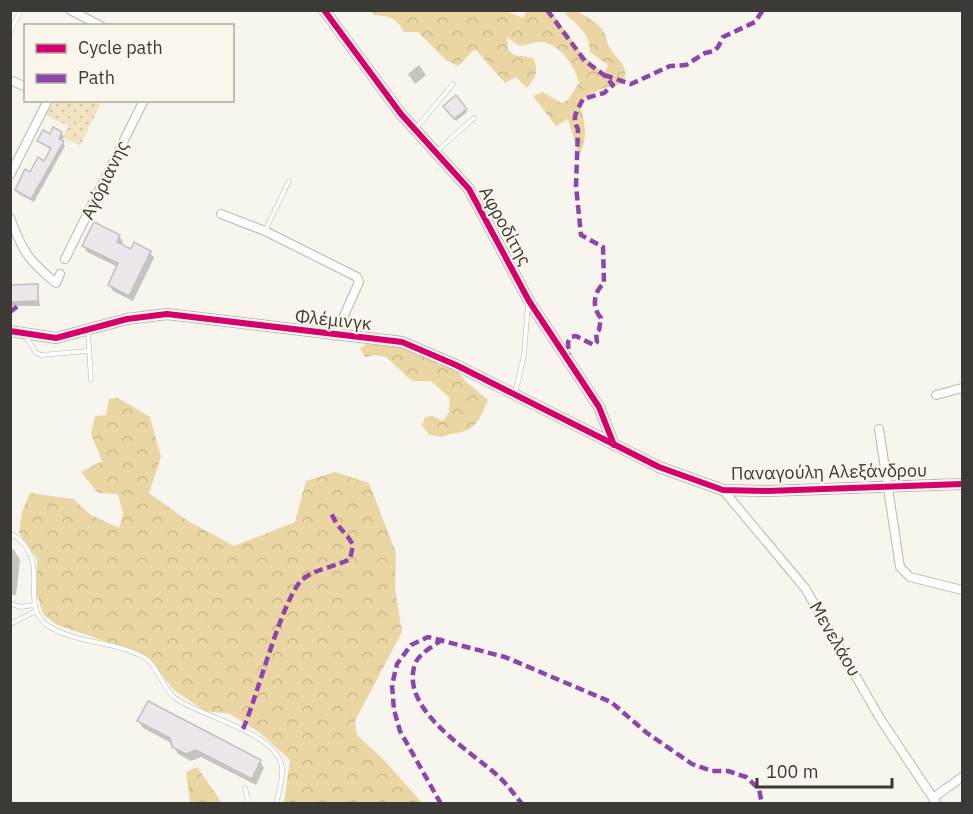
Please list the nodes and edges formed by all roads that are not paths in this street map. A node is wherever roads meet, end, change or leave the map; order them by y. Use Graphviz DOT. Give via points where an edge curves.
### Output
graph roads {
  1 [pos="21,10"];
  2 [pos="324,10"];
  3 [pos="76,12"];
  4 [pos="86,22"];
  5 [pos="10,32"];
  6 [pos="10,80"];
  7 [pos="453,84"];
  8 [pos="24,86"];
  9 [pos="47,102"];
  10 [pos="143,102"];
  11 [pos="474,118"];
  12 [pos="415,129"];
  13 [pos="436,153"];
  14 [pos="10,175"];
  15 [pos="289,181"];
  16 [pos="221,214"];
  17 [pos="10,218"];
  18 [pos="264,231"];
  19 [pos="65,259"];
  20 [pos="60,274"];
  21 [pos="529,301"];
  22 [pos="10,331"];
  23 [pos="88,331"];
  24 [pos="24,334"];
  25 [pos="335,336"];
  26 [pos="88,351"];
  27 [pos="91,380"];
  28 [pos="963,388"];
  29 [pos="514,394"];
  30 [pos="936,395"];
  31 [pos="879,429"];
  32 [pos="614,445"];
  33 [pos="631,454"];
  34 [pos="963,484"];
  35 [pos="888,486"];
  36 [pos="723,490"];
  37 [pos="10,533"];
  38 [pos="963,590"];
  39 [pos="10,603"];
  40 [pos="34,605"];
  41 [pos="36,610"];
  42 [pos="10,624"];
  43 [pos="963,777"];
  44 [pos="245,788"];
  45 [pos="935,801"];
  46 [pos="249,804"];
  47 [pos="276,804"];
  1 -- 5 [label="lane"];
  2 -- 12 [label="street, Αφροδίτης"];
  3 -- 4 [label="street"];
  6 -- 8 [label="street"];
  7 -- 12 [label="lane"];
  9 -- 14 [label="street"];
  10 -- 19 [label="street, Αγόριανης"];
  11 -- 13 [label="lane"];
  12 -- 13 [label="street, Αφροδίτης"];
  13 -- 21 [label="street, Αφροδίτης" via="469,189"];
  15 -- 18 [label="lane"];
  16 -- 18 [label="street"];
  17 -- 20 [label="street" via="22,250 35,266 56,283"];
  18 -- 25 [label="street" via="357,277 359,282"];
  21 -- 29 [label="lane" via="524,355"];
  21 -- 32 [label="street, Αφροδίτης" via="599,407"];
  22 -- 24 [label="street, Φλέμινγκ"];
  23 -- 24 [label="street, Φλέμινγκ" via="56,338"];
  23 -- 25 [label="street, Φλέμινγκ" via="127,318 167,314"];
  23 -- 26 [label="lane"];
  24 -- 26 [label="lane" via="41,355"];
  25 -- 29 [label="street, Φλέμινγκ" via="410,345"];
  26 -- 27 [label="lane"];
  28 -- 30 [label="street"];
  29 -- 32 [label="street, Φλέμινγκ"];
  31 -- 35 [label="street"];
  32 -- 33 [label="street, Φλέμινγκ"];
  33 -- 36 [label="street, Παναγούλη Αλεξάνδρου"];
  34 -- 35 [label="street, Παναγούλη Αλεξάνδρου"];
  35 -- 36 [label="street, Παναγούλη Αλεξάνδρου"];
  35 -- 38 [label="street" via="903,572"];
  36 -- 45 [label="street, Μενελάου" via="805,588 881,720"];
  37 -- 40 [label="lane" via="32,554"];
  39 -- 40 [label="lane" via="20,607"];
  40 -- 41 [label="lane"];
  41 -- 42 [label="lane"];
  41 -- 47 [label="lane" via="47,626 144,658 173,696 197,711 255,734 279,758 282,768"];
  43 -- 45 [label="street"];
  44 -- 46 [label="lane"];
}
